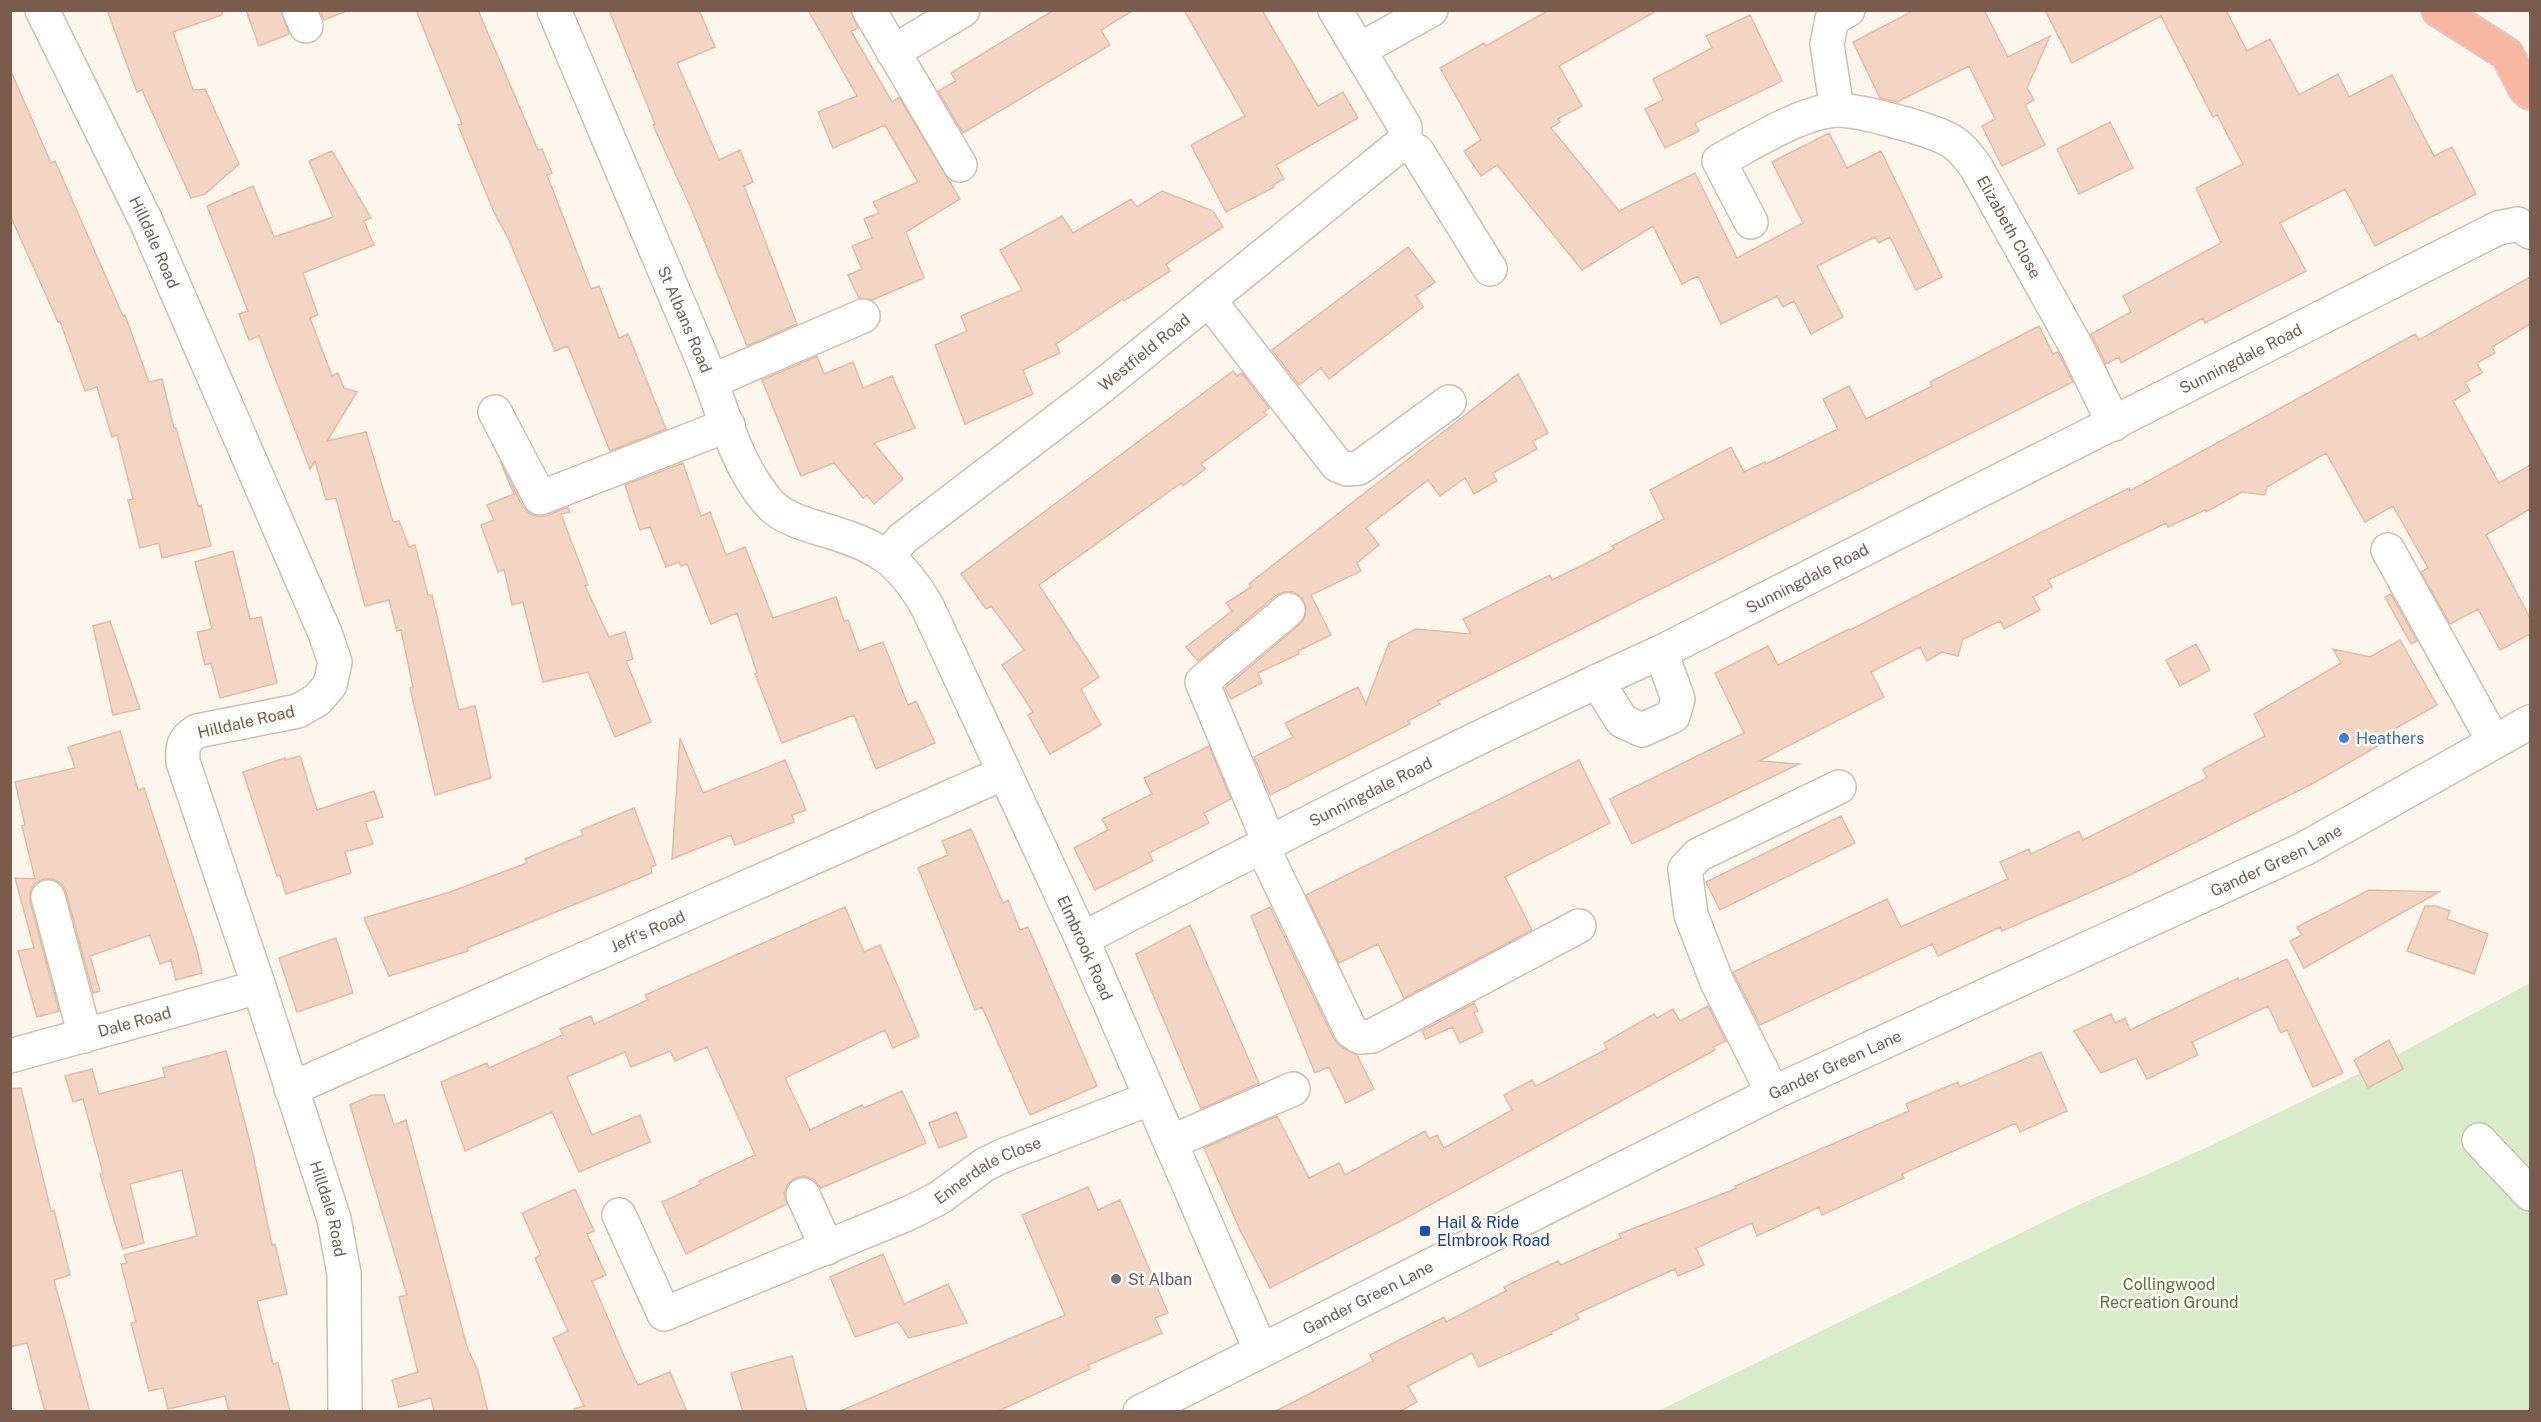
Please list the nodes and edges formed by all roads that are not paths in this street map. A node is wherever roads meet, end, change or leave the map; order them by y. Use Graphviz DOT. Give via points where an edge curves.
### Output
graph roads {
  1 [pos="42,10"];
  2 [pos="554,10"];
  3 [pos="868,10"];
  4 [pos="963,10"];
  5 [pos="1335,10"];
  6 [pos="1431,10"];
  7 [pos="1848,10"];
  8 [pos="2438,10"];
  9 [pos="1359,50"];
  10 [pos="2519,51"];
  11 [pos="893,52"];
  12 [pos="2530,93"];
  13 [pos="1837,110"];
  14 [pos="1401,144"];
  15 [pos="960,165"];
  16 [pos="1751,222"];
  17 [pos="2530,232"];
  18 [pos="1490,269"];
  19 [pos="1209,300"];
  20 [pos="863,316"];
  21 [pos="711,381"];
  22 [pos="1449,402"];
  23 [pos="495,412"];
  24 [pos="2114,424"];
  25 [pos="728,425"];
  26 [pos="2388,550"];
  27 [pos="888,556"];
  28 [pos="1288,610"];
  29 [pos="1661,652"];
  30 [pos="1597,681"];
  31 [pos="2530,722"];
  32 [pos="2494,742"];
  33 [pos="1004,773"];
  34 [pos="1839,787"];
  35 [pos="1266,844"];
  36 [pos="48,897"];
  37 [pos="1579,926"];
  38 [pos="1082,939"];
  39 [pos="259,987"];
  40 [pos="85,1036"];
  41 [pos="10,1056"];
  42 [pos="291,1089"];
  43 [pos="1293,1089"];
  44 [pos="1773,1093"];
  45 [pos="1151,1098"];
  46 [pos="2478,1140"];
  47 [pos="1171,1142"];
  48 [pos="2530,1194"];
  49 [pos="803,1195"];
  50 [pos="619,1215"];
  51 [pos="827,1248"];
  52 [pos="1262,1351"];
  53 [pos="345,1412"];
  54 [pos="1140,1412"];
  1 -- 39 [label="street, Hilldale Road" via="146,221 335,662 330,685 318,700 298,711 197,731 185,738 182,747 183,762"];
  2 -- 21 [label="street, St Albans Road"];
  3 -- 11 [label="street"];
  4 -- 11 [label="street"];
  5 -- 9 [label="street"];
  6 -- 9 [label="street"];
  7 -- 13 [label="street" via="1832,19 1827,44"];
  8 -- 10 [label="highway"];
  9 -- 14 [label="street" via="1405,127"];
  10 -- 12 [label="highway" via="2525,89"];
  11 -- 15 [label="street"];
  13 -- 16 [label="street, Elizabeth Close" via="1775,131 1719,161"];
  13 -- 24 [label="street, Elizabeth Close" via="1922,129 1952,141 1965,152 2077,348"];
  14 -- 18 [label="street" via="1418,151"];
  14 -- 19 [label="street, Westfield Road"];
  17 -- 24 [label="street, Sunningdale Road" via="2518,224 2498,228"];
  19 -- 22 [label="street" via="1337,465 1347,469 1365,465"];
  19 -- 27 [label="street, Westfield Road" via="902,539"];
  20 -- 21 [label="street"];
  21 -- 25 [label="street, St Albans Road"];
  23 -- 25 [label="street" via="540,498"];
  24 -- 29 [label="street, Sunningdale Road"];
  25 -- 27 [label="street, St Albans Road" via="744,470 771,505 800,523 851,538"];
  26 -- 32 [label="street"];
  27 -- 33 [label="street, Elmbrook Road" via="912,580 927,606"];
  28 -- 35 [label="street" via="1202,682"];
  29 -- 30 [label="street, Sunningdale Road"];
  29 -- 30 [label="street" via="1678,699 1673,716 1642,730 1622,721"];
  30 -- 35 [label="street, Sunningdale Road"];
  31 -- 32 [label="street, Gander Green Lane"];
  32 -- 44 [label="street, Gander Green Lane" via="2304,849"];
  33 -- 38 [label="street, Elmbrook Road"];
  33 -- 42 [label="street, Jeff's Road"];
  34 -- 44 [label="street" via="1698,855 1685,869 1691,915 1717,981"];
  35 -- 37 [label="street" via="1351,1031 1359,1037 1371,1036"];
  35 -- 38 [label="street, Sunningdale Road"];
  36 -- 40 [label="street"];
  38 -- 45 [label="street, Elmbrook Road"];
  39 -- 40 [label="street, Dale Road"];
  39 -- 42 [label="street, Hilldale Road"];
  40 -- 41 [label="street, Dale Road"];
  42 -- 53 [label="street, Hilldale Road" via="334,1219 342,1263"];
  43 -- 47 [label="street"];
  44 -- 52 [label="street, Gander Green Lane"];
  45 -- 47 [label="street, Elmbrook Road"];
  45 -- 51 [label="street, Ennerdale Close" via="1002,1156 939,1198"];
  46 -- 48 [label="street"];
  47 -- 52 [label="street, Elmbrook Road"];
  49 -- 51 [label="street"];
  50 -- 51 [label="street, Ennerdale Close" via="664,1314"];
  52 -- 54 [label="street, Gander Green Lane"];
}
